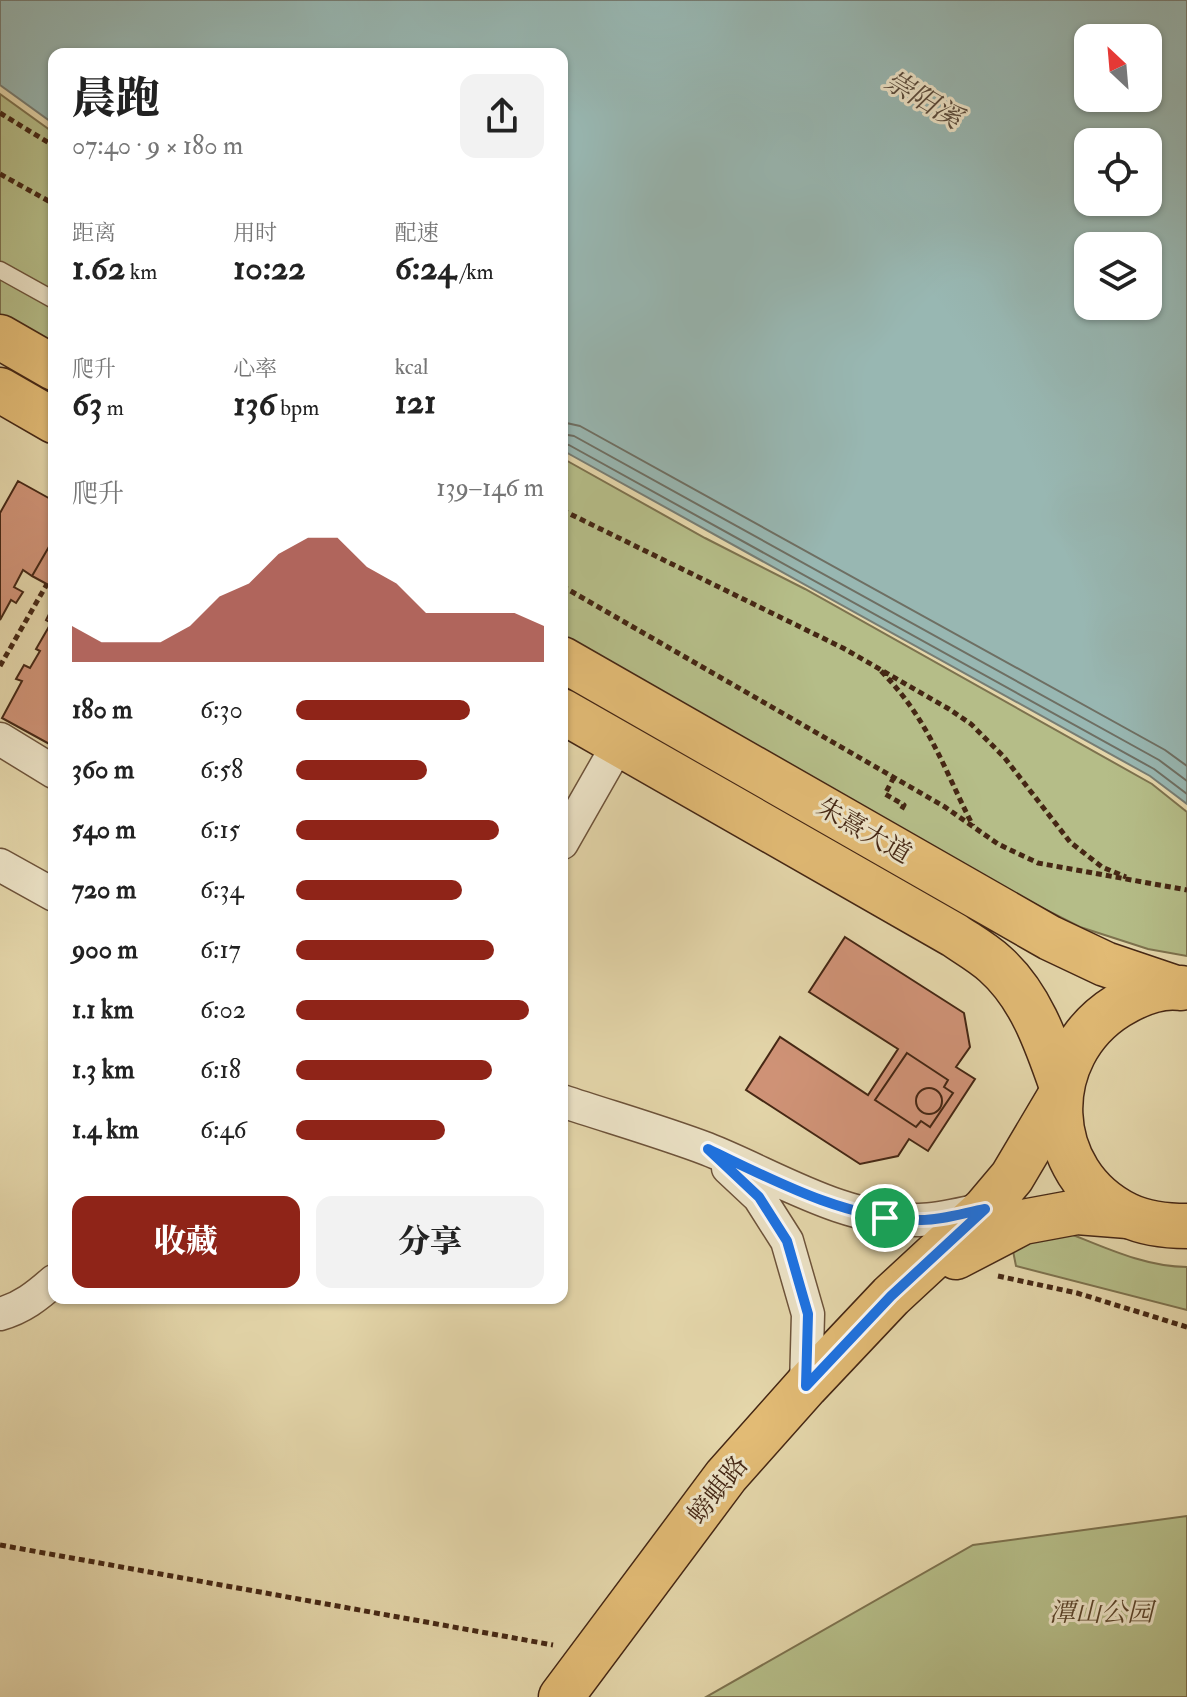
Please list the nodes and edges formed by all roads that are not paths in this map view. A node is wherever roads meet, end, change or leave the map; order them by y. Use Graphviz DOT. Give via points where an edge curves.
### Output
graph roads {
  1 [pos="0,270"];
  2 [pos="48,297"];
  3 [pos="0,337"];
  4 [pos="48,365"];
  5 [pos="0,390"];
  6 [pos="48,418"];
  7 [pos="568,662"];
  8 [pos="568,714"];
  9 [pos="0,739"];
  10 [pos="619,743"];
  11 [pos="48,768"];
  12 [pos="568,832"];
  13 [pos="0,865"];
  14 [pos="48,892"];
  15 [pos="1180,988"];
  16 [pos="1061,1090"];
  17 [pos="568,1103"];
  18 [pos="708,1149"];
  19 [pos="985,1209"];
  20 [pos="1128,1216"];
  21 [pos="1187,1226"];
  22 [pos="48,1287"];
  23 [pos="895,1300"];
  24 [pos="0,1314"];
  25 [pos="806,1386"];
  26 [pos="561,1697"];
  27 [pos="585,1697"];
  1 -- 2 [label="lane"];
  3 -- 4 [label="main road"];
  5 -- 6 [label="main road"];
  7 -- 15 [label="main road, 朱熹大道" via="1050,938 1105,964"];
  8 -- 10 [label="main road, 朱熹大道"];
  9 -- 11 [label="street"];
  10 -- 12 [label="street"];
  10 -- 16 [label="main road, 朱熹大道" via="954,935 995,964 1022,994 1044,1035"];
  13 -- 14 [label="street"];
  15 -- 16 [label="main road" via="1135,995 1101,1016 1075,1047"];
  16 -- 19 [label="main road" via="1012,1177"];
  16 -- 20 [label="main road" via="1061,1126 1069,1154 1083,1179"];
  17 -- 18 [label="street"];
  18 -- 19 [label="street" via="837,1205 885,1218 922,1221"];
  18 -- 25 [label="street" via="759,1197 787,1241 808,1314"];
  19 -- 23 [label="main road"];
  20 -- 21 [label="main road" via="1157,1225"];
  20 -- 23 [label="main road" via="1077,1212 1023,1222 960,1254"];
  22 -- 24 [label="street"];
  23 -- 25 [label="main road, 螃蜞路"];
  23 -- 27 [label="main road" via="719,1508"];
  25 -- 26 [label="main road, 螃蜞路" via="726,1476"];
}
